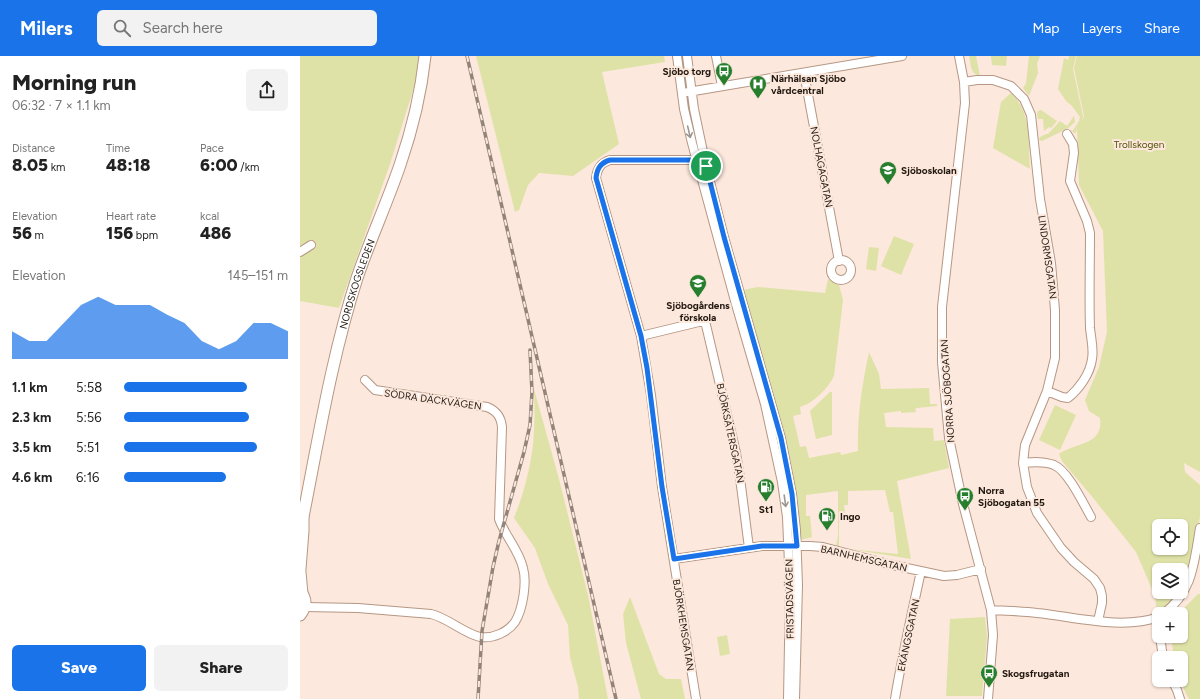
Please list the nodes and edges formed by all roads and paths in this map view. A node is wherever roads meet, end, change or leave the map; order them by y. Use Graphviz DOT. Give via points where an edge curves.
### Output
graph roads {
  1 [pos="425,56"];
  2 [pos="677,56"];
  3 [pos="687,56"];
  4 [pos="716,56"];
  5 [pos="902,56"];
  6 [pos="959,56"];
  7 [pos="804,73"];
  8 [pos="964,82"];
  9 [pos="722,86"];
  10 [pos="692,91"];
  11 [pos="682,93"];
  12 [pos="1067,134"];
  13 [pos="698,163"];
  14 [pos="706,166"];
  15 [pos="311,245"];
  16 [pos="300,252"];
  17 [pos="839,261"];
  18 [pos="641,336"];
  19 [pos="365,380"];
  20 [pos="1048,391"];
  21 [pos="1023,463"];
  22 [pos="1091,517"];
  23 [pos="302,521"];
  24 [pos="1200,528"];
  25 [pos="788,546"];
  26 [pos="797,546"];
  27 [pos="749,548"];
  28 [pos="674,559"];
  29 [pos="981,569"];
  30 [pos="300,571"];
  31 [pos="920,571"];
  32 [pos="301,593"];
  33 [pos="1171,607"];
  34 [pos="991,610"];
  35 [pos="302,611"];
  36 [pos="1152,619"];
  37 [pos="1098,620"];
  38 [pos="1176,687"];
  39 [pos="696,699"];
  40 [pos="788,699"];
  41 [pos="795,699"];
  42 [pos="895,699"];
  43 [pos="988,699"];
  44 [pos="1180,699"];
  1 -- 23 [label="main road, NORDSKOGSLEDEN" via="413,121 400,164 365,255 342,329 324,404"];
  2 -- 11 [label="street, FRISTADSVÄGEN"];
  3 -- 10 [label="street, FRISTADSVÄGEN"];
  4 -- 9 [label="street"];
  5 -- 7 [label="street"];
  6 -- 8 [label="street, NORRA SJÖBOGATAN"];
  7 -- 9 [label="street"];
  7 -- 17 [label="street, NOLHAGAGATAN"];
  8 -- 20 [label="street, LINDORMSGATAN" via="993,80 1011,86 1024,99 1031,115 1055,310 1055,358"];
  8 -- 29 [label="street, NORRA SJÖBOGATAN" via="965,103 942,307 942,362 949,438 963,504"];
  9 -- 10 [label="street"];
  10 -- 11 [label="street"];
  10 -- 14 [label="street, FRISTADSVÄGEN"];
  11 -- 13 [label="street, FRISTADSVÄGEN, one-way"];
  12 -- 20 [label="street" via="1073,144 1074,153 1070,181 1090,232 1090,330 1093,350 1087,375 1075,392 1068,398"];
  13 -- 14 [label="street, BJÖRKHEMSGATAN"];
  13 -- 18 [label="street, BJÖRKHEMSGATAN" via="690,160 610,160 605,161 598,169 597,181"];
  13 -- 25 [label="street, FRISTADSVÄGEN, one-way" via="776,449 787,517"];
  14 -- 26 [label="street, FRISTADSVÄGEN" via="781,438 792,494"];
  15 -- 16 [label="street"];
  18 -- 27 [label="street, BJÖRKSÄTERSGATAN" via="703,321 706,325 736,453"];
  18 -- 28 [label="street, BJÖRKHEMSGATAN"];
  19 -- 35 [label="street, SÖDRA DÄCKVÄGEN" via="375,390 487,407 496,412 502,427 499,519 523,568 524,585 520,608 509,629 486,637 472,634 439,616 430,614 358,608"];
  20 -- 21 [label="street, LINDORMSGATAN" via="1025,445"];
  21 -- 22 [label="street" via="1046,463 1059,468"];
  21 -- 37 [label="street, LINDORMSGATAN" via="1027,486 1037,513 1061,548 1100,588 1102,603"];
  23 -- 30 [label="main road, NORDSKOGSLEDEN"];
  24 -- 33 [label="street" via="1189,582 1179,600"];
  25 -- 26 [label="street, BARNHEMSGATAN"];
  25 -- 27 [label="street, BARNHEMSGATAN"];
  25 -- 40 [label="street, FRISTADSVÄGEN"];
  26 -- 31 [label="street, BARNHEMSGATAN" via="823,547"];
  26 -- 41 [label="street, FRISTADSVÄGEN"];
  27 -- 28 [label="street, BARNHEMSGATAN"];
  28 -- 39 [label="street, BJÖRKHEMSGATAN"];
  29 -- 31 [label="street, BARNHEMSGATAN" via="950,576"];
  29 -- 34 [label="street, NORRA SJÖBOGATAN"];
  30 -- 32 [label="main road, NORDSKOGSLEDEN"];
  31 -- 42 [label="street, EKÄNGSGATAN"];
  32 -- 35 [label="main road, NORDSKOGSLEDEN" via="305,600"];
  34 -- 37 [label="street"];
  34 -- 43 [label="street, NORRA SJÖBOGATAN" via="993,635"];
  36 -- 37 [label="street" via="1121,623"];
  38 -- 44 [label="street"];
}
